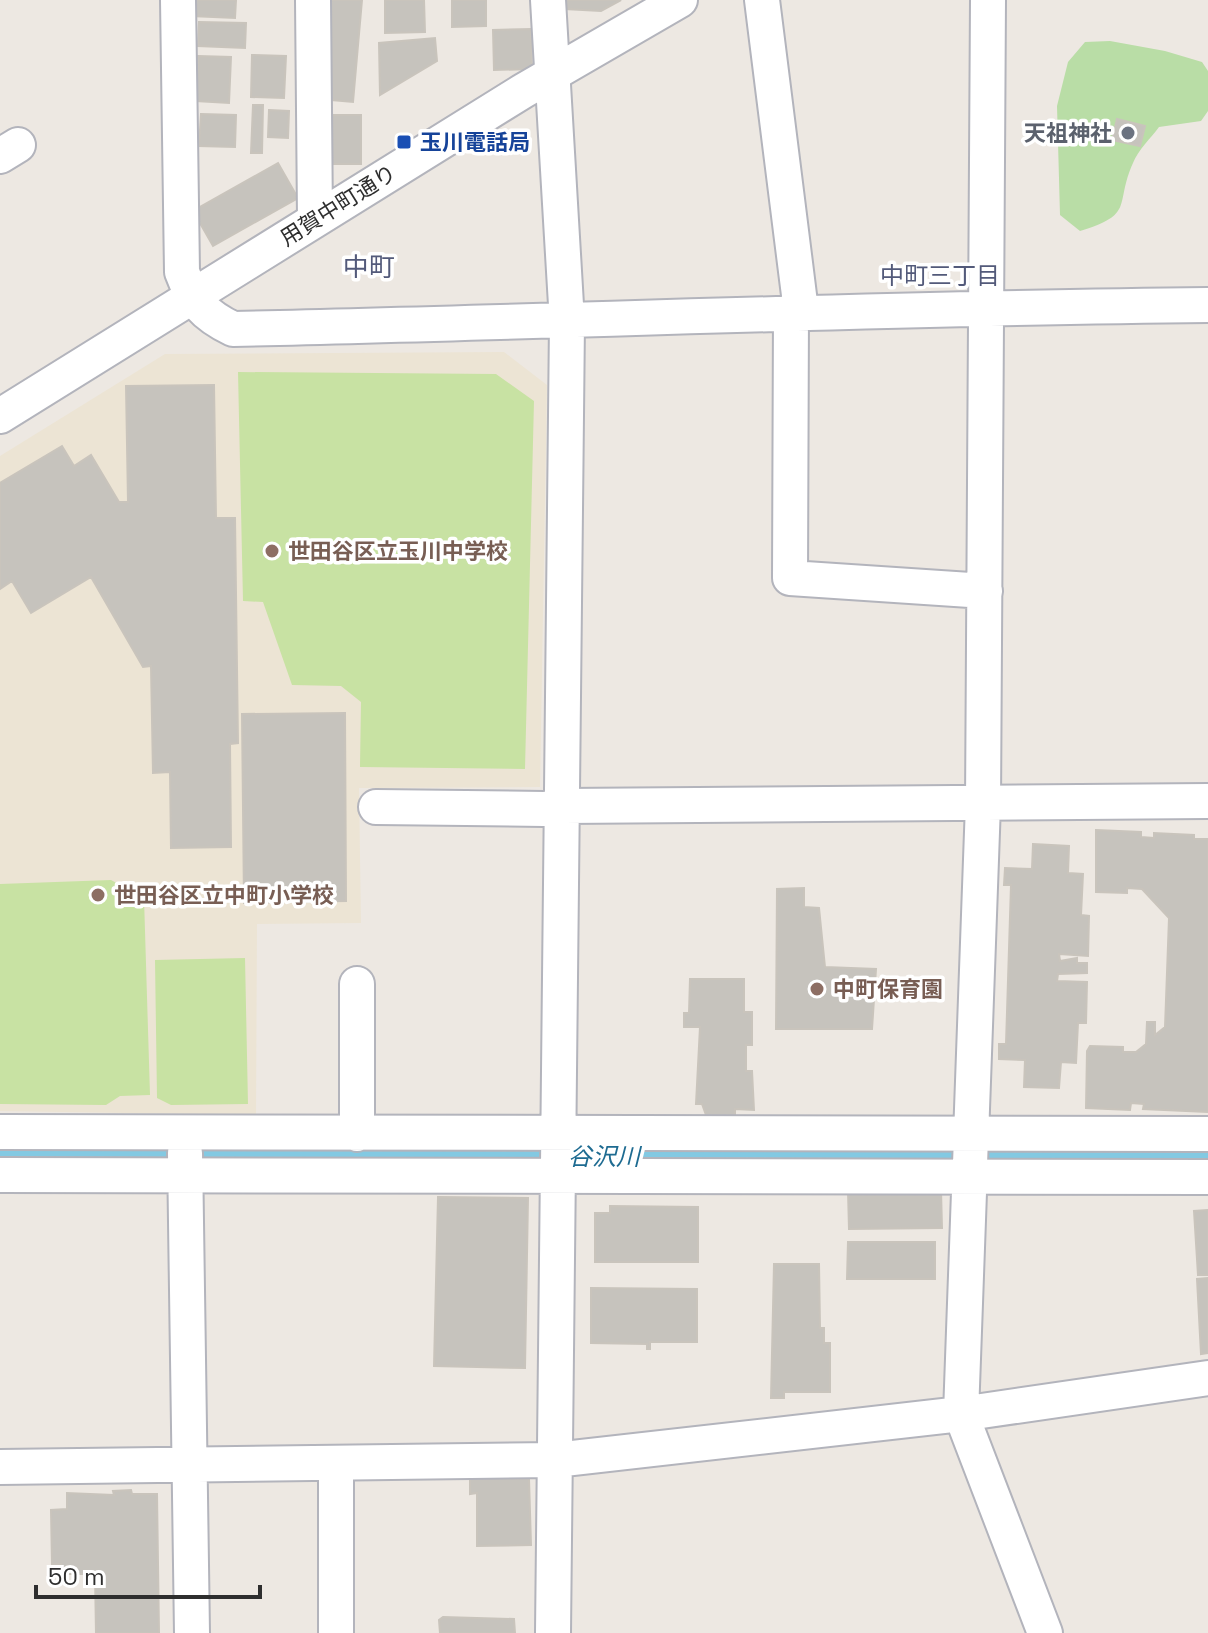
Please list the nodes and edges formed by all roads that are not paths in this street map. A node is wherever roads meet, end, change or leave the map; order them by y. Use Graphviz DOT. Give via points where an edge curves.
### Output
graph roads {
  1 [pos="178,0"];
  2 [pos="313,0"];
  3 [pos="548,0"];
  4 [pos="680,0"];
  5 [pos="762,0"];
  6 [pos="988,0"];
  7 [pos="553,73"];
  8 [pos="315,219"];
  9 [pos="191,297"];
  10 [pos="1208,305"];
  11 [pos="983,307"];
  12 [pos="796,311"];
  13 [pos="567,322"];
  14 [pos="0,416"];
  15 [pos="985,591"];
  16 [pos="1208,801"];
  17 [pos="983,804"];
  18 [pos="564,806"];
  19 [pos="376,807"];
  20 [pos="357,984"];
  21 [pos="556,1131"];
  22 [pos="0,1132"];
  23 [pos="972,1132"];
  24 [pos="357,1134"];
  25 [pos="1208,1134"];
  26 [pos="185,1155"];
  27 [pos="557,1174"];
  28 [pos="0,1175"];
  29 [pos="969,1176"];
  30 [pos="1208,1177"];
  31 [pos="1208,1378"];
  32 [pos="961,1414"];
  33 [pos="555,1460"];
  34 [pos="336,1464"];
  35 [pos="190,1465"];
  36 [pos="0,1467"];
  37 [pos="192,1633"];
  38 [pos="336,1633"];
  39 [pos="553,1633"];
  40 [pos="1045,1633"];
  1 -- 9 [label="street" via="182,272"];
  2 -- 8 [label="street"];
  3 -- 7 [label="street"];
  4 -- 7 [label="street, 用賀中町通り"];
  5 -- 12 [label="street"];
  6 -- 11 [label="street"];
  7 -- 8 [label="street, 用賀中町通り"];
  7 -- 13 [label="street"];
  8 -- 9 [label="street, 用賀中町通り"];
  9 -- 13 [label="street" via="207,316 233,329"];
  9 -- 14 [label="street, 用賀中町通り"];
  10 -- 11 [label="street"];
  11 -- 12 [label="street"];
  11 -- 15 [label="street"];
  12 -- 13 [label="street"];
  12 -- 15 [label="street" via="790,578"];
  13 -- 18 [label="street"];
  15 -- 17 [label="street"];
  16 -- 17 [label="street"];
  17 -- 18 [label="street"];
  17 -- 23 [label="street"];
  18 -- 19 [label="street"];
  18 -- 21 [label="street"];
  20 -- 24 [label="street"];
  21 -- 23 [label="street"];
  21 -- 24 [label="street"];
  21 -- 27 [label="street"];
  22 -- 26 [label="street"];
  23 -- 25 [label="street"];
  23 -- 29 [label="street"];
  24 -- 26 [label="street"];
  26 -- 27 [label="street"];
  26 -- 28 [label="street"];
  26 -- 35 [label="street"];
  27 -- 29 [label="street"];
  27 -- 33 [label="street"];
  29 -- 30 [label="street"];
  29 -- 32 [label="street"];
  31 -- 32 [label="street"];
  32 -- 33 [label="street"];
  32 -- 40 [label="street"];
  33 -- 34 [label="street"];
  33 -- 39 [label="street"];
  34 -- 35 [label="street"];
  34 -- 38 [label="street"];
  35 -- 36 [label="street"];
  35 -- 37 [label="street"];
}
